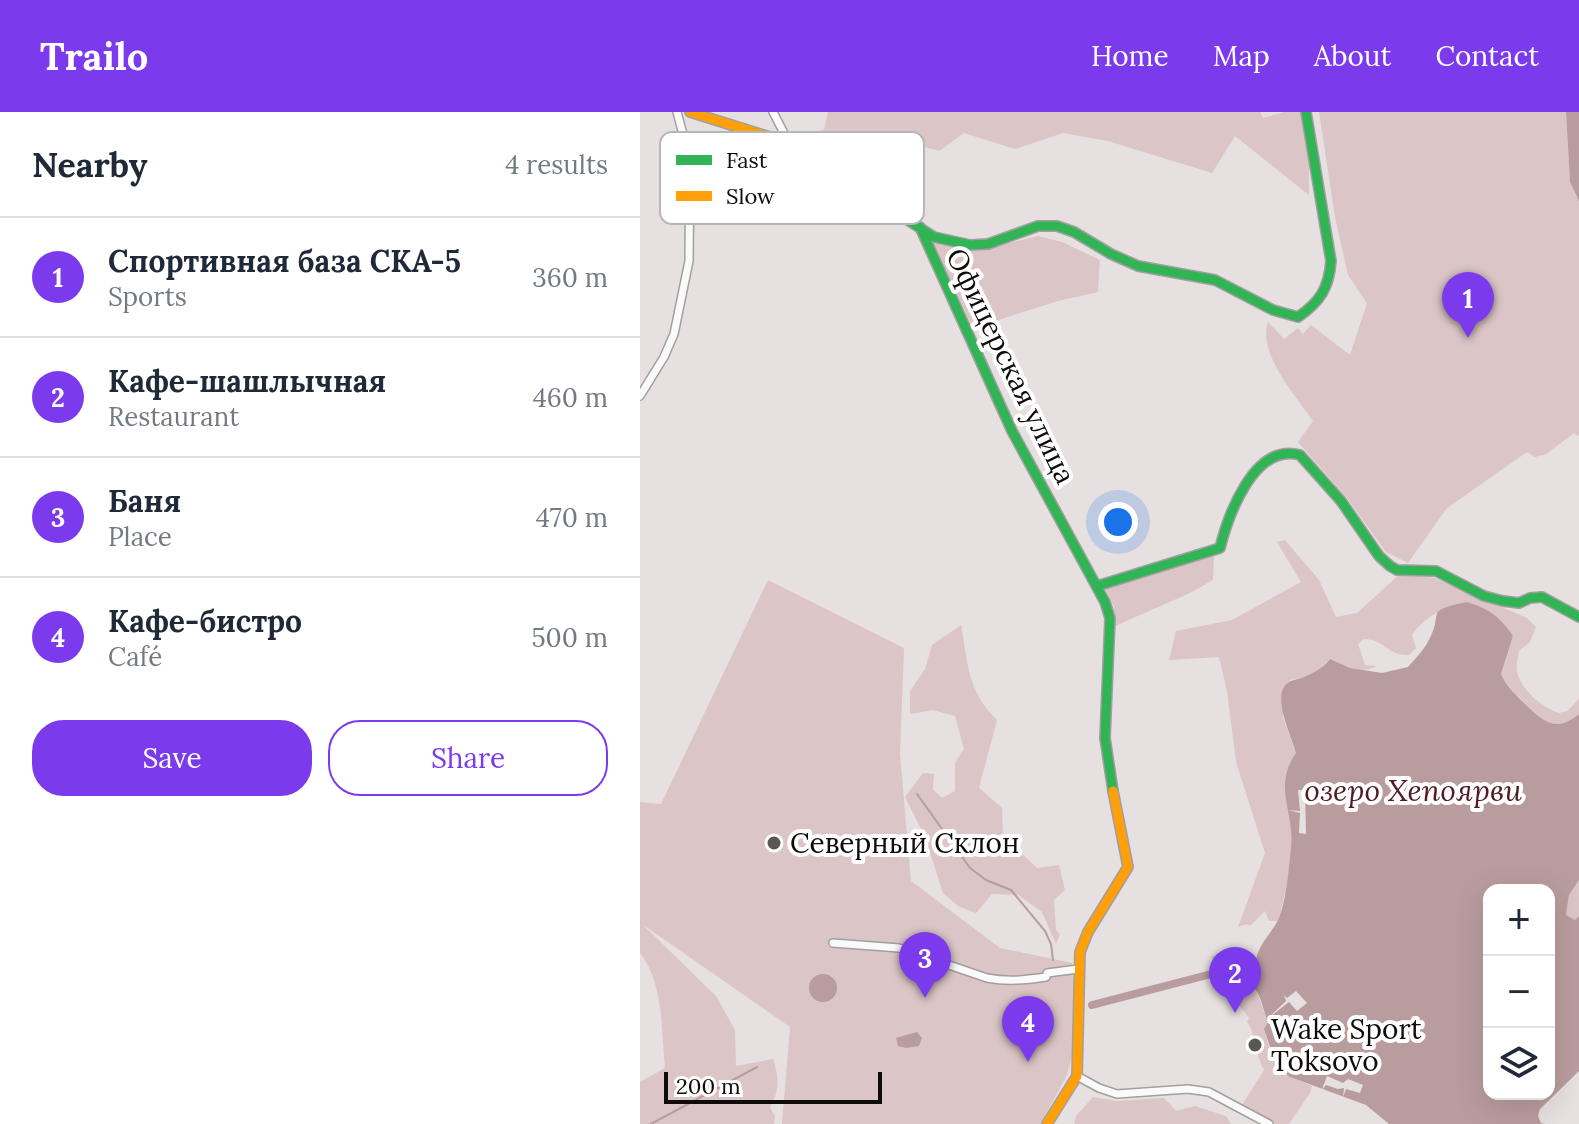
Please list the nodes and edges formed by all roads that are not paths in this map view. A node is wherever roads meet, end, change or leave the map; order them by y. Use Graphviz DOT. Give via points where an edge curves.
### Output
graph roads {
  1 [pos="677,112"];
  2 [pos="690,112"];
  3 [pos="773,112"];
  4 [pos="1306,112"];
  5 [pos="682,132"];
  6 [pos="754,132"];
  7 [pos="783,132"];
  8 [pos="689,224"];
  9 [pos="915,224"];
  10 [pos="920,227"];
  11 [pos="640,396"];
  12 [pos="1097,586"];
  13 [pos="1579,617"];
  14 [pos="833,943"];
  15 [pos="1078,973"];
  16 [pos="1077,1076"];
  17 [pos="1047,1124"];
  18 [pos="1269,1124"];
  1 -- 5 [label="street"];
  2 -- 6 [label="street"];
  3 -- 7 [label="street"];
  4 -- 10 [label="street" via="1332,268 1321,301 1298,317 1215,280 1138,266 1057,226 1038,226 970,245 934,237"];
  8 -- 11 [label="street" via="689,261 674,334"];
  9 -- 10 [label="street"];
  10 -- 12 [label="street, Офицерская улица" via="1012,431"];
  12 -- 13 [label="street" via="1220,548 1241,488 1291,451 1341,501 1390,566 1436,571 1503,601 1542,597"];
  12 -- 15 [label="street, Офицерская улица" via="1110,618 1105,738 1128,867 1088,932"];
  14 -- 15 [label="street" via="899,948 1002,981 1062,970"];
  15 -- 16 [label="street, Офицерская улица"];
  16 -- 17 [label="street"];
  16 -- 18 [label="street" via="1117,1094 1209,1092"];
}
